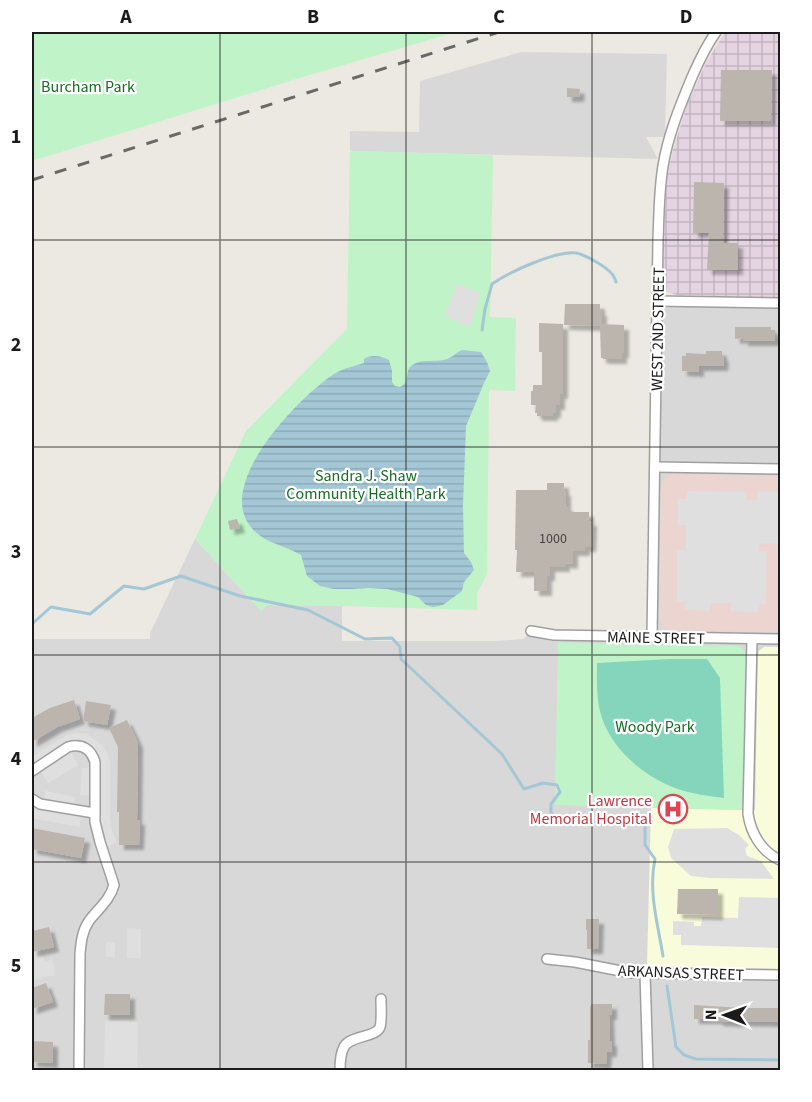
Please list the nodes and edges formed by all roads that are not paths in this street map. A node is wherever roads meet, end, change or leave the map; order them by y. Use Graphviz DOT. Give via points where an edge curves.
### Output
graph roads {
  1 [pos="716,32"];
  2 [pos="657,301"];
  3 [pos="780,303"];
  4 [pos="655,467"];
  5 [pos="780,469"];
  6 [pos="531,631"];
  7 [pos="652,637"];
  8 [pos="752,639"];
  9 [pos="780,639"];
  10 [pos="32,771"];
  11 [pos="32,800"];
  12 [pos="94,813"];
  13 [pos="780,860"];
  14 [pos="547,959"];
  15 [pos="645,973"];
  16 [pos="780,975"];
  17 [pos="381,999"];
  18 [pos="79,1071"];
  19 [pos="340,1071"];
  20 [pos="648,1071"];
  1 -- 2 [label="street, WEST 2ND STREET" via="685,94 667,147 660,200"];
  2 -- 3 [label="street"];
  2 -- 4 [label="street, WEST 2ND STREET"];
  4 -- 5 [label="street"];
  4 -- 7 [label="street, WEST 2ND STREET"];
  6 -- 7 [label="street, MAINE STREET"];
  7 -- 8 [label="street, MAINE STREET"];
  8 -- 9 [label="street, MAINE STREET"];
  8 -- 13 [label="street" via="748,814 759,842"];
  10 -- 12 [label="street" via="68,747 86,748 95,762"];
  11 -- 12 [label="street"];
  12 -- 18 [label="street" via="114,885 82,937"];
  14 -- 15 [label="street, ARKANSAS STREET"];
  15 -- 16 [label="street, ARKANSAS STREET"];
  15 -- 20 [label="street"];
  17 -- 19 [label="street" via="380,1028 343,1047"];
}
